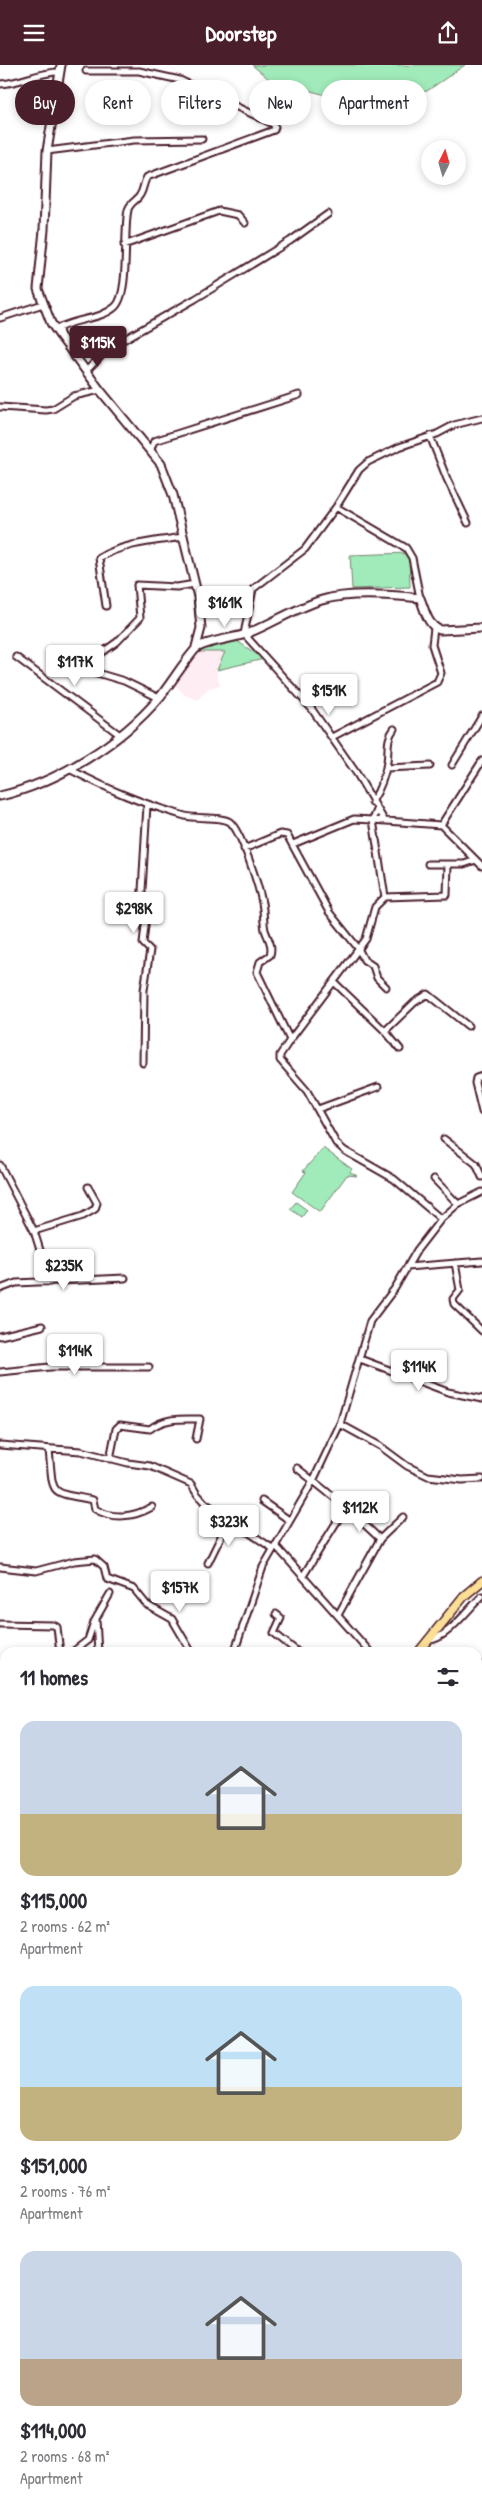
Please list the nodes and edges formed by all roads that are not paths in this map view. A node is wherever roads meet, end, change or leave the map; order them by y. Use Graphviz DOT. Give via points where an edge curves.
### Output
graph roads {
  1 [pos="60,69"];
  2 [pos="86,71"];
  3 [pos="0,84"];
  4 [pos="202,139"];
  5 [pos="47,151"];
  6 [pos="328,214"];
  7 [pos="245,223"];
  8 [pos="124,245"];
  9 [pos="43,304"];
  10 [pos="0,318"];
  11 [pos="60,336"];
  12 [pos="86,371"];
  13 [pos="100,389"];
  14 [pos="299,395"];
  15 [pos="0,407"];
  16 [pos="482,418"];
  17 [pos="430,436"];
  18 [pos="150,449"];
  19 [pos="336,507"];
  20 [pos="468,523"];
  21 [pos="184,537"];
  22 [pos="195,584"];
  23 [pos="420,598"];
  24 [pos="106,607"];
  25 [pos="434,628"];
  26 [pos="482,628"];
  27 [pos="244,635"];
  28 [pos="196,647"];
  29 [pos="16,657"];
  30 [pos="159,698"];
  31 [pos="482,716"];
  32 [pos="394,729"];
  33 [pos="120,735"];
  34 [pos="332,737"];
  35 [pos="482,761"];
  36 [pos="452,765"];
  37 [pos="430,766"];
  38 [pos="386,768"];
  39 [pos="69,769"];
  40 [pos="0,796"];
  41 [pos="372,802"];
  42 [pos="147,805"];
  43 [pos="377,810"];
  44 [pos="373,819"];
  45 [pos="384,820"];
  46 [pos="440,825"];
  47 [pos="293,845"];
  48 [pos="244,849"];
  49 [pos="476,860"];
  50 [pos="428,864"];
  51 [pos="448,865"];
  52 [pos="482,866"];
  53 [pos="385,897"];
  54 [pos="358,948"];
  55 [pos="334,982"];
  56 [pos="386,987"];
  57 [pos="468,1026"];
  58 [pos="385,1031"];
  59 [pos="290,1040"];
  60 [pos="400,1049"];
  61 [pos="142,1063"];
  62 [pos="482,1075"];
  63 [pos="378,1087"];
  64 [pos="318,1109"];
  65 [pos="482,1111"];
  66 [pos="444,1139"];
  67 [pos="0,1165"];
  68 [pos="482,1177"];
  69 [pos="434,1179"];
  70 [pos="88,1187"];
  71 [pos="482,1193"];
  72 [pos="458,1204"];
  73 [pos="442,1219"];
  74 [pos="34,1231"];
  75 [pos="482,1261"];
  76 [pos="455,1263"];
  77 [pos="407,1267"];
  78 [pos="125,1278"];
  79 [pos="50,1282"];
  80 [pos="0,1289"];
  81 [pos="42,1326"];
  82 [pos="482,1331"];
  83 [pos="0,1336"];
  84 [pos="360,1359"];
  85 [pos="149,1367"];
  86 [pos="0,1372"];
  87 [pos="482,1399"];
  88 [pos="340,1424"];
  89 [pos="196,1439"];
  90 [pos="0,1445"];
  91 [pos="48,1450"];
  92 [pos="110,1459"];
  93 [pos="297,1468"];
  94 [pos="482,1479"];
  95 [pos="313,1481"];
  96 [pos="262,1501"];
  97 [pos="152,1507"];
  98 [pos="346,1507"];
  99 [pos="403,1517"];
  100 [pos="229,1520"];
  101 [pos="289,1520"];
  102 [pos="380,1539"];
  103 [pos="274,1547"];
  104 [pos="208,1563"];
  105 [pos="0,1567"];
  106 [pos="303,1577"];
  107 [pos="482,1581"];
  108 [pos="110,1594"];
  109 [pos="482,1596"];
  110 [pos="276,1614"];
  111 [pos="338,1615"];
  112 [pos="96,1619"];
  113 [pos="0,1624"];
  114 [pos="429,1640"];
  115 [pos="59,1647"];
  116 [pos="79,1647"];
  117 [pos="98,1647"];
  118 [pos="188,1647"];
  119 [pos="236,1647"];
  120 [pos="292,1647"];
  121 [pos="366,1647"];
  122 [pos="423,1647"];
  1 -- 3 [label="street"];
  1 -- 5 [label="street"];
  2 -- 8 [label="street" via="139,71 180,80 275,127 147,177 140,195 128,209"];
  4 -- 5 [label="street" via="134,140"];
  5 -- 9 [label="street" via="38,289"];
  6 -- 12 [label="street" via="290,241 109,348"];
  7 -- 8 [label="street" via="238,215 219,211"];
  8 -- 11 [label="street" via="125,279 117,306 102,315 59,328"];
  9 -- 10 [label="street"];
  9 -- 11 [label="street"];
  11 -- 12 [label="street"];
  12 -- 13 [label="street"];
  13 -- 15 [label="street" via="74,396 53,409"];
  13 -- 18 [label="street"];
  14 -- 18 [label="street" via="154,441"];
  16 -- 17 [label="street" via="454,425"];
  17 -- 19 [label="street" via="362,466"];
  17 -- 20 [label="street"];
  18 -- 21 [label="street" via="161,464 173,495"];
  19 -- 23 [label="street" via="406,548 412,558"];
  19 -- 27 [label="street" via="305,549 253,589"];
  21 -- 22 [label="street"];
  21 -- 24 [label="street" via="141,544 106,553 99,558"];
  22 -- 28 [label="street" via="201,628"];
  22 -- 30 [label="street" via="177,587 137,585 140,618 117,641 86,664 88,670 124,681"];
  23 -- 25 [label="street"];
  23 -- 27 [label="street" via="396,595 322,600"];
  25 -- 26 [label="street"];
  25 -- 34 [label="street" via="432,645 441,673 437,682"];
  27 -- 28 [label="street"];
  27 -- 34 [label="street" via="311,708"];
  28 -- 30 [label="street"];
  29 -- 33 [label="street"];
  30 -- 33 [label="street"];
  31 -- 36 [label="street"];
  32 -- 38 [label="street" via="388,736"];
  33 -- 39 [label="street"];
  34 -- 41 [label="street"];
  35 -- 46 [label="street"];
  37 -- 38 [label="street"];
  38 -- 41 [label="street" via="381,787"];
  39 -- 40 [label="street" via="32,787"];
  39 -- 42 [label="street"];
  41 -- 43 [label="street"];
  42 -- 48 [label="street" via="193,818 223,819 229,822"];
  42 -- 61 [label="street" via="141,913 146,917 144,943 150,950 144,990"];
  43 -- 44 [label="street"];
  43 -- 45 [label="street"];
  44 -- 45 [label="street"];
  44 -- 47 [label="street" via="354,819"];
  44 -- 53 [label="street"];
  45 -- 46 [label="street"];
  46 -- 49 [label="street"];
  47 -- 48 [label="street" via="284,834"];
  47 -- 54 [label="street" via="318,896"];
  48 -- 59 [label="street" via="262,903 265,929 271,945 270,955 260,962 257,972"];
  49 -- 51 [label="street"];
  49 -- 52 [label="street"];
  50 -- 51 [label="street"];
  51 -- 53 [label="street" via="447,895"];
  53 -- 54 [label="street" via="375,907 369,934"];
  54 -- 55 [label="street"];
  54 -- 56 [label="street"];
  55 -- 58 [label="street"];
  55 -- 59 [label="street"];
  57 -- 58 [label="street" via="428,994 413,1002"];
  58 -- 60 [label="street"];
  59 -- 64 [label="street" via="280,1060"];
  62 -- 65 [label="street" via="476,1078 475,1083"];
  63 -- 64 [label="street"];
  64 -- 73 [label="street" via="336,1143 394,1179"];
  66 -- 68 [label="street" via="476,1164"];
  67 -- 74 [label="street"];
  69 -- 72 [label="street"];
  70 -- 74 [label="street" via="97,1203 96,1209"];
  71 -- 72 [label="street"];
  72 -- 73 [label="street"];
  73 -- 77 [label="street"];
  74 -- 79 [label="street"];
  75 -- 76 [label="street"];
  76 -- 77 [label="street"];
  76 -- 82 [label="street" via="460,1290 453,1299 454,1304"];
  77 -- 84 [label="street" via="370,1321"];
  78 -- 79 [label="street"];
  79 -- 80 [label="street" via="16,1283"];
  81 -- 83 [label="street"];
  84 -- 87 [label="street" via="448,1392"];
  84 -- 88 [label="street"];
  85 -- 86 [label="street" via="50,1367"];
  88 -- 94 [label="street" via="428,1476"];
  88 -- 95 [label="street"];
  89 -- 92 [label="street" via="200,1419 169,1420 150,1429 120,1425 116,1429"];
  90 -- 91 [label="street"];
  91 -- 92 [label="street" via="81,1451"];
  91 -- 97 [label="street" via="53,1488 58,1493 93,1500 95,1509 104,1514 128,1517"];
  92 -- 100 [label="street" via="150,1466 185,1480 202,1500"];
  93 -- 95 [label="street"];
  95 -- 98 [label="street"];
  95 -- 101 [label="street"];
  96 -- 101 [label="street"];
  98 -- 102 [label="street"];
  98 -- 106 [label="street"];
  99 -- 102 [label="street"];
  100 -- 103 [label="street"];
  100 -- 104 [label="street"];
  101 -- 103 [label="street"];
  102 -- 111 [label="street"];
  103 -- 106 [label="street"];
  103 -- 119 [label="street" via="263,1567"];
  105 -- 118 [label="street" via="36,1571 95,1559 104,1567 108,1579 134,1589 147,1605 172,1619"];
  106 -- 111 [label="street"];
  107 -- 114 [label="main road" via="464,1596"];
  108 -- 112 [label="street"];
  109 -- 114 [label="street" via="446,1634"];
  110 -- 120 [label="street" via="280,1618 274,1633"];
  111 -- 121 [label="street"];
  112 -- 116 [label="street" via="88,1640"];
  112 -- 117 [label="street"];
  113 -- 115 [label="street" via="53,1625 57,1627"];
  114 -- 122 [label="main road"];
}
